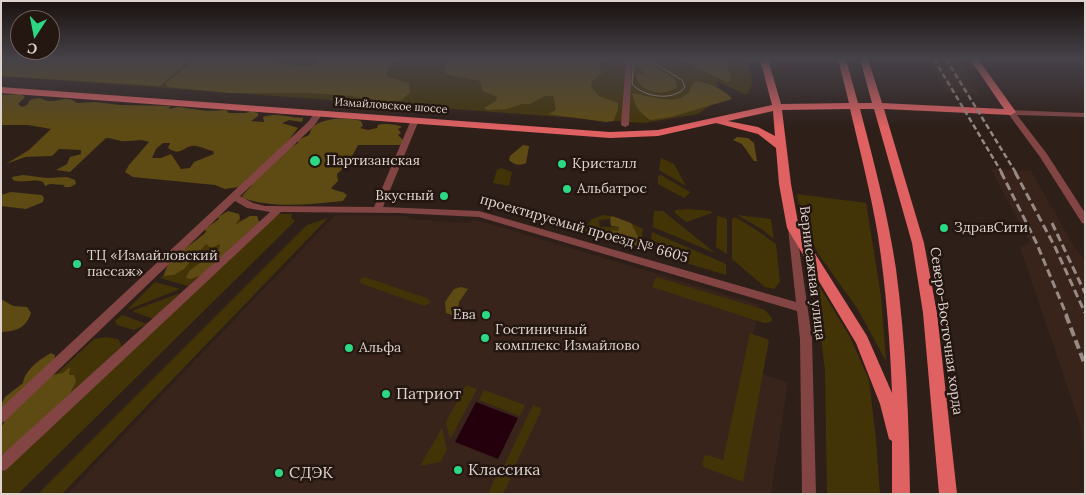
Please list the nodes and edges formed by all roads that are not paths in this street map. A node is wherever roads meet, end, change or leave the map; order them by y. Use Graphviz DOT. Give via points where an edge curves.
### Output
graph roads {
  1 [pos="628,82"];
  2 [pos="770,82"];
  3 [pos="848,82"];
  4 [pos="871,82"];
  5 [pos="990,82"];
  6 [pos="1,90"];
  7 [pos="777,106"];
  8 [pos="1011,112"];
  9 [pos="320,113"];
  10 [pos="1085,116"];
  11 [pos="415,120"];
  12 [pos="711,122"];
  13 [pos="625,125"];
  14 [pos="782,148"];
  15 [pos="234,197"];
  16 [pos="278,210"];
  17 [pos="377,210"];
  18 [pos="1085,221"];
  19 [pos="793,228"];
  20 [pos="803,308"];
  21 [pos="1,417"];
  22 [pos="901,458"];
  23 [pos="1,465"];
  24 [pos="809,494"];
  25 [pos="902,494"];
  26 [pos="948,494"];
  1 -- 13 [label="street"];
  2 -- 7 [label="main road, Вернисажная улица"];
  3 -- 22 [label="main road" via="876,195 894,307"];
  4 -- 26 [label="main road, Северо-Восточная хорда" via="918,243 930,312"];
  5 -- 8 [label="main road"];
  6 -- 9 [label="main road, Измайловское шоссе"];
  7 -- 8 [label="main road, Измайловское шоссе" via="863,105"];
  7 -- 12 [label="main road, Измайловское шоссе"];
  7 -- 14 [label="main road, Вернисажная улица"];
  8 -- 10 [label="street"];
  8 -- 18 [label="street" via="1049,163"];
  9 -- 11 [label="main road, Измайловское шоссе"];
  9 -- 15 [label="street"];
  11 -- 12 [label="main road, Измайловское шоссе" via="610,135 658,133"];
  11 -- 17 [label="street"];
  12 -- 14 [label="main road" via="761,130"];
  14 -- 19 [label="main road, Вернисажная улица"];
  15 -- 16 [label="street, проектируемый проезд № 6605" via="256,208"];
  15 -- 21 [label="street"];
  16 -- 17 [label="street, проектируемый проезд № 6605"];
  16 -- 23 [label="street"];
  17 -- 20 [label="street, проектируемый проезд № 6605" via="479,214"];
  19 -- 20 [label="street, Вернисажная улица"];
  19 -- 22 [label="main road" via="844,309 877,373"];
  20 -- 24 [label="street, Вернисажная улица" via="808,371"];
  22 -- 25 [label="main road"];
}
